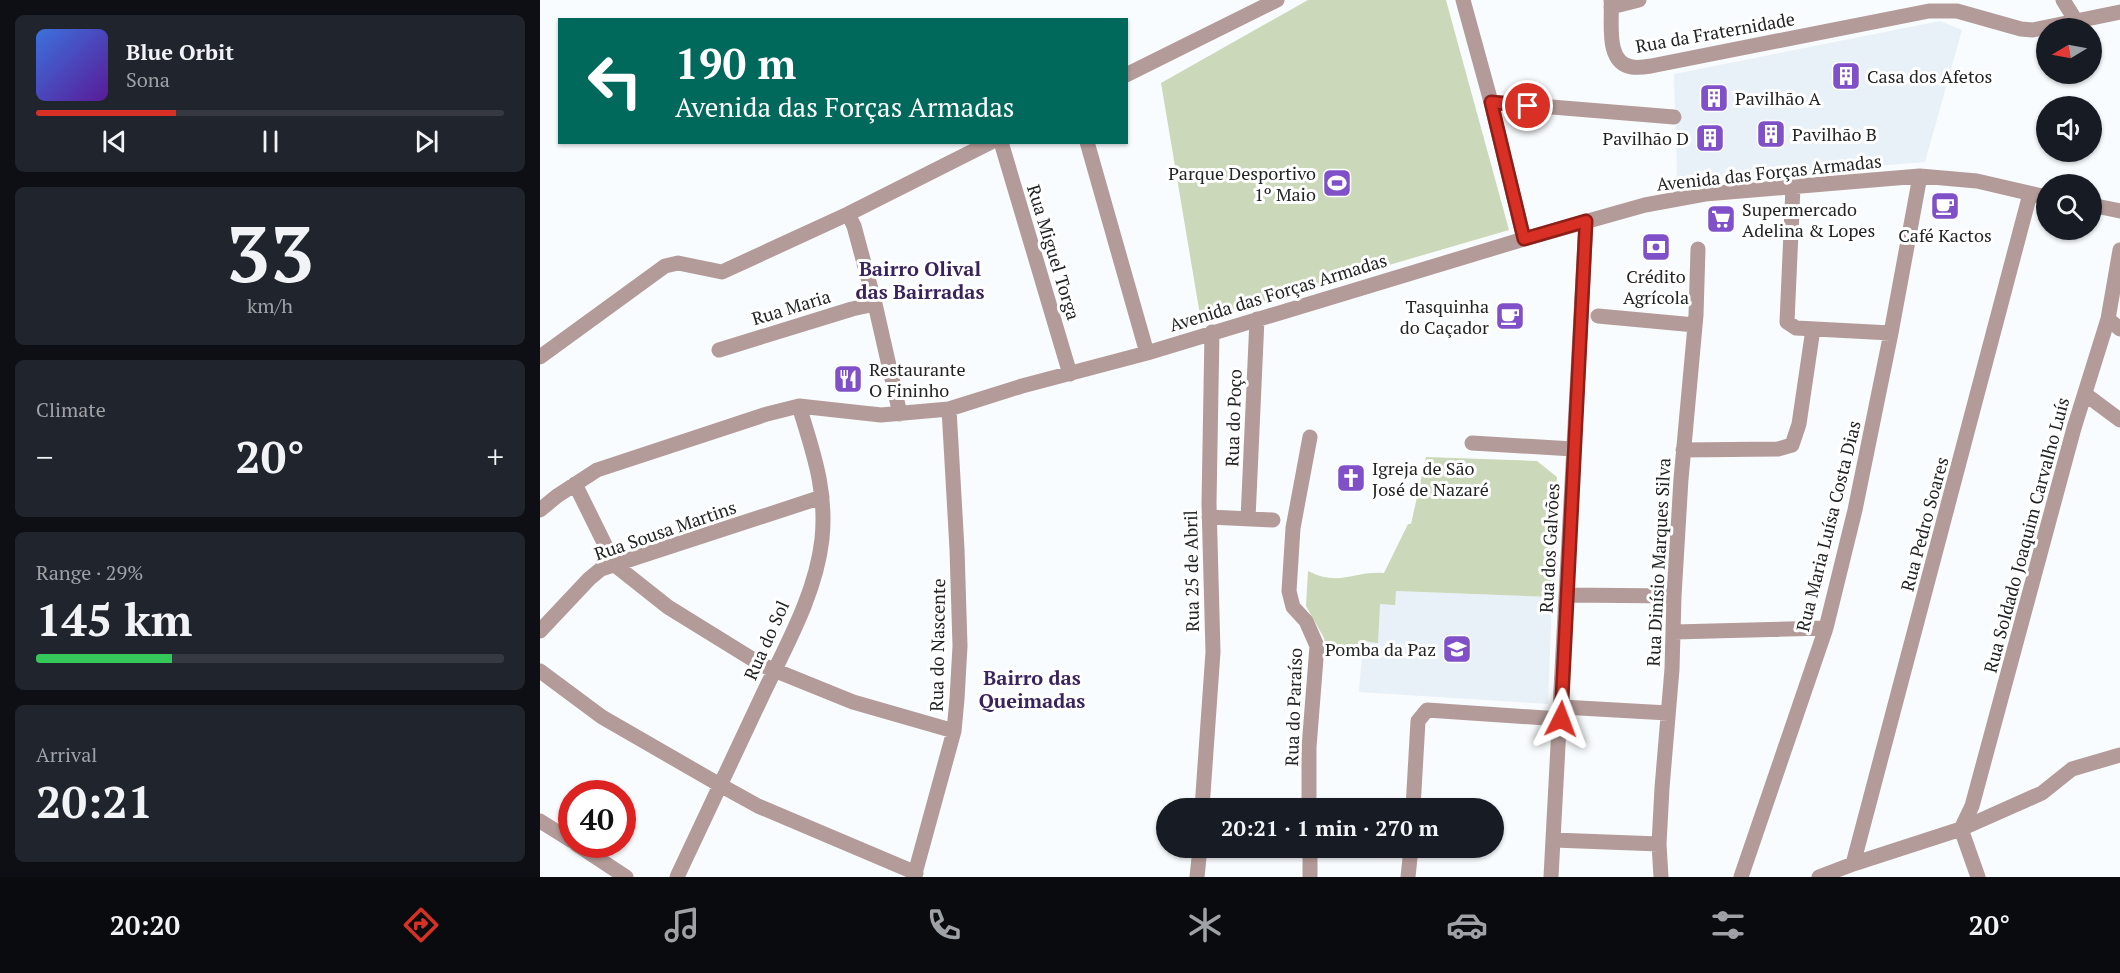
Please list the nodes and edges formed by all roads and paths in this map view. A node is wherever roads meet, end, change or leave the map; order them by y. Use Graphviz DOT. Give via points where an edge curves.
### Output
graph roads {
  1 [pos="1277,0"];
  2 [pos="1463,0"];
  3 [pos="1639,0"];
  4 [pos="2063,0"];
  5 [pos="1611,3"];
  6 [pos="1953,5"];
  7 [pos="2120,12"];
  8 [pos="2074,18"];
  9 [pos="2091,18"];
  10 [pos="2036,29"];
  11 [pos="1128,74"];
  12 [pos="1491,102"];
  13 [pos="1674,117"];
  14 [pos="987,144"];
  15 [pos="1002,144"];
  16 [pos="1088,144"];
  17 [pos="1920,176"];
  18 [pos="1793,187"];
  19 [pos="2030,194"];
  20 [pos="2036,195"];
  21 [pos="2102,208"];
  22 [pos="2120,212"];
  23 [pos="848,214"];
  24 [pos="1586,221"];
  25 [pos="1524,239"];
  26 [pos="1698,249"];
  27 [pos="2120,250"];
  28 [pos="875,303"];
  29 [pos="1598,316"];
  30 [pos="1257,319"];
  31 [pos="2108,319"];
  32 [pos="1695,326"];
  33 [pos="1813,329"];
  34 [pos="2120,329"];
  35 [pos="1212,332"];
  36 [pos="1891,333"];
  37 [pos="719,350"];
  38 [pos="1148,353"];
  39 [pos="540,357"];
  40 [pos="1070,374"];
  41 [pos="2085,394"];
  42 [pos="799,406"];
  43 [pos="949,409"];
  44 [pos="900,414"];
  45 [pos="2120,420"];
  46 [pos="1310,437"];
  47 [pos="1472,443"];
  48 [pos="1574,449"];
  49 [pos="1683,450"];
  50 [pos="574,484"];
  51 [pos="822,497"];
  52 [pos="540,510"];
  53 [pos="1209,517"];
  54 [pos="1248,519"];
  55 [pos="1273,520"];
  56 [pos="615,565"];
  57 [pos="1566,595"];
  58 [pos="1674,597"];
  59 [pos="1826,627"];
  60 [pos="540,631"];
  61 [pos="1674,632"];
  62 [pos="774,670"];
  63 [pos="540,671"];
  64 [pos="1561,713"];
  65 [pos="1668,713"];
  66 [pos="954,730"];
  67 [pos="2120,755"];
  68 [pos="720,785"];
  69 [pos="1203,798"];
  70 [pos="1309,798"];
  71 [pos="1414,798"];
  72 [pos="540,821"];
  73 [pos="1961,829"];
  74 [pos="558,832"];
  75 [pos="1554,840"];
  76 [pos="1659,844"];
  77 [pos="597,858"];
  78 [pos="1199,858"];
  79 [pos="1310,858"];
  80 [pos="1410,858"];
  81 [pos="1846,870"];
  82 [pos="915,875"];
  83 [pos="626,877"];
  84 [pos="676,877"];
  85 [pos="1197,877"];
  86 [pos="1310,877"];
  87 [pos="1408,877"];
  88 [pos="1551,877"];
  89 [pos="1661,877"];
  90 [pos="1741,877"];
  91 [pos="1819,877"];
  92 [pos="1978,877"];
  1 -- 11 [label="street"];
  2 -- 12 [label="street"];
  3 -- 5 [label="street"];
  4 -- 8 [label="street"];
  5 -- 6 [label="street, Rua da Fraternidade" via="1612,48 1619,60 1630,67"];
  6 -- 10 [label="street, Rua da Fraternidade" via="2021,29"];
  7 -- 9 [label="street, Rua da Fraternidade"];
  12 -- 13 [label="street"];
  12 -- 25 [label="street"];
  14 -- 23 [label="street"];
  15 -- 40 [label="street, Rua Miguel Torga"];
  16 -- 38 [label="street"];
  17 -- 18 [label="street, Avenida das Forças Armadas"];
  17 -- 19 [label="street, Avenida das Forças Armadas" via="1977,182"];
  17 -- 36 [label="street, Rua Maria Luísa Costa Dias"];
  18 -- 24 [label="street, Avenida das Forças Armadas" via="1705,194"];
  18 -- 33 [label="street" via="1787,322 1796,328"];
  19 -- 20 [label="street, Avenida das Forças Armadas"];
  19 -- 81 [label="street, Rua Pedro Soares"];
  21 -- 22 [label="street"];
  23 -- 28 [label="street"];
  23 -- 39 [label="street" via="722,272 678,263 665,266"];
  24 -- 25 [label="street, Avenida das Forças Armadas"];
  24 -- 48 [label="street, Rua dos Galvões"];
  25 -- 30 [label="street, Avenida das Forças Armadas"];
  26 -- 32 [label="street, Rua Dinísio Marques Silva"];
  27 -- 31 [label="street, Rua Soldado Joaquim Carvalho Luís"];
  28 -- 37 [label="street, Rua Maria"];
  28 -- 44 [label="street"];
  29 -- 32 [label="street"];
  30 -- 35 [label="street, Avenida das Forças Armadas"];
  30 -- 54 [label="street, Rua do Poço"];
  31 -- 34 [label="street"];
  31 -- 41 [label="street, Rua Soldado Joaquim Carvalho Luís"];
  32 -- 49 [label="street, Rua Dinísio Marques Silva"];
  33 -- 36 [label="street"];
  33 -- 49 [label="street" via="1799,424 1792,445 1778,449"];
  35 -- 38 [label="street, Avenida das Forças Armadas"];
  35 -- 53 [label="street, Rua 25 de Abril"];
  36 -- 59 [label="street, Rua Maria Luísa Costa Dias" via="1855,510"];
  38 -- 40 [label="street, Avenida das Forças Armadas"];
  40 -- 43 [label="street, Avenida das Forças Armadas"];
  41 -- 45 [label="street"];
  41 -- 73 [label="street, Rua Soldado Joaquim Carvalho Luís" via="1972,806"];
  42 -- 44 [label="street, Avenida das Forças Armadas"];
  42 -- 50 [label="street, Avenida das Forças Armadas" via="597,470"];
  42 -- 51 [label="street, Rua do Sol" via="819,472"];
  43 -- 44 [label="street, Avenida das Forças Armadas"];
  43 -- 66 [label="street, Rua do Nascente" via="960,646"];
  46 -- 70 [label="street, Rua do Paraíso" via="1293,528 1289,591 1293,607 1306,621 1317,646"];
  47 -- 48 [label="street"];
  48 -- 57 [label="street, Rua dos Galvões"];
  49 -- 58 [label="street, Rua Dinísio Marques Silva"];
  50 -- 52 [label="street, Avenida das Forças Armadas"];
  50 -- 56 [label="street"];
  51 -- 56 [label="street, Rua Sousa Martins"];
  51 -- 62 [label="street, Rua do Sol" via="822,539 814,580"];
  53 -- 54 [label="street"];
  53 -- 69 [label="street, Rua 25 de Abril" via="1213,652"];
  54 -- 55 [label="street"];
  56 -- 60 [label="street, Rua Sousa Martins" via="601,569 589,579"];
  56 -- 62 [label="street" via="669,607"];
  57 -- 58 [label="street"];
  57 -- 64 [label="street, Rua dos Galvões"];
  58 -- 61 [label="street, Rua Dinísio Marques Silva"];
  59 -- 61 [label="street"];
  59 -- 90 [label="street, Rua Maria Luísa Costa Dias"];
  61 -- 65 [label="street, Rua Dinísio Marques Silva"];
  62 -- 66 [label="street" via="853,702"];
  62 -- 68 [label="street, Rua do Sol"];
  63 -- 68 [label="street" via="602,717"];
  64 -- 65 [label="street"];
  64 -- 71 [label="street" via="1427,710 1418,721"];
  64 -- 75 [label="street, Rua dos Galvões"];
  65 -- 76 [label="street, Rua Dinísio Marques Silva"];
  66 -- 82 [label="street, Rua do Nascente"];
  67 -- 73 [label="street" via="2072,770 2042,793"];
  68 -- 82 [label="street" via="758,806"];
  68 -- 84 [label="street, Rua do Sol"];
  72 -- 74 [label="street"];
  73 -- 81 [label="street"];
  73 -- 92 [label="street"];
  75 -- 76 [label="street"];
  75 -- 88 [label="street, Rua dos Galvões"];
  76 -- 89 [label="street, Rua Dinísio Marques Silva"];
  77 -- 83 [label="street"];
  78 -- 85 [label="street"];
  79 -- 86 [label="street"];
  80 -- 87 [label="street"];
  81 -- 91 [label="street"];
}
